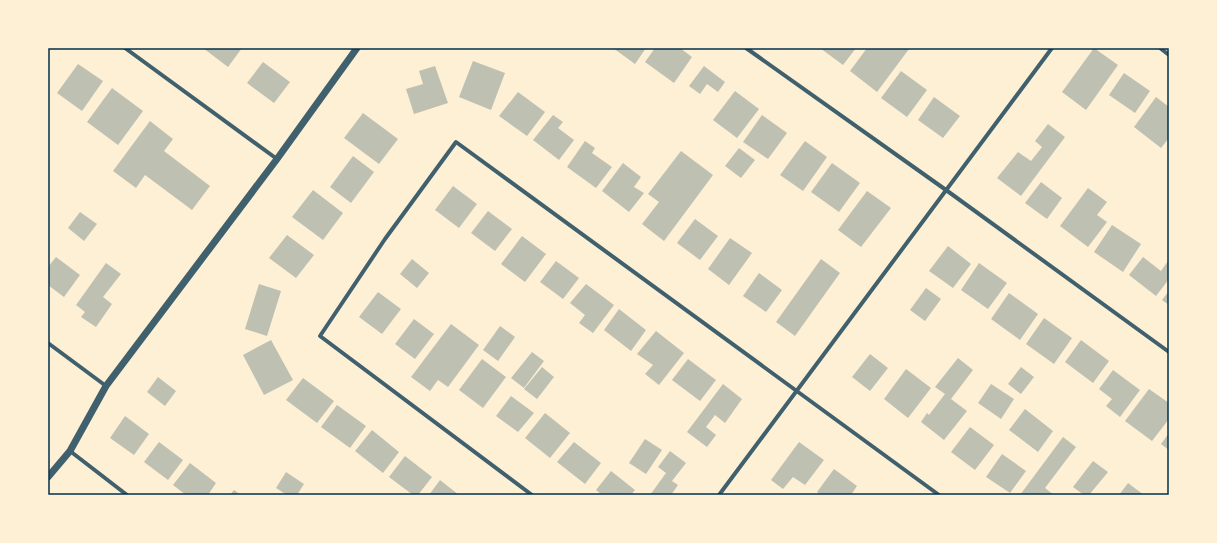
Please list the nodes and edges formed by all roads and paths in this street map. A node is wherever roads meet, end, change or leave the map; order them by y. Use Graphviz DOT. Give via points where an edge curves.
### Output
graph roads {
  1 [pos="125,48"];
  2 [pos="357,48"];
  3 [pos="746,48"];
  4 [pos="1052,48"];
  5 [pos="1160,48"];
  6 [pos="1169,55"];
  7 [pos="277,159"];
  8 [pos="946,190"];
  9 [pos="48,343"];
  10 [pos="1169,352"];
  11 [pos="106,386"];
  12 [pos="797,391"];
  13 [pos="70,451"];
  14 [pos="48,476"];
  15 [pos="127,495"];
  16 [pos="532,495"];
  17 [pos="719,495"];
  18 [pos="939,495"];
  1 -- 7 [label="street"];
  2 -- 7 [label="street"];
  3 -- 8 [label="street"];
  4 -- 8 [label="street"];
  5 -- 6 [label="street"];
  7 -- 11 [label="street"];
  8 -- 10 [label="street"];
  8 -- 12 [label="street"];
  9 -- 11 [label="street"];
  11 -- 13 [label="street"];
  12 -- 16 [label="street" via="456,142 385,239 320,336"];
  12 -- 17 [label="street"];
  12 -- 18 [label="street"];
  13 -- 14 [label="street"];
  13 -- 15 [label="street"];
}
